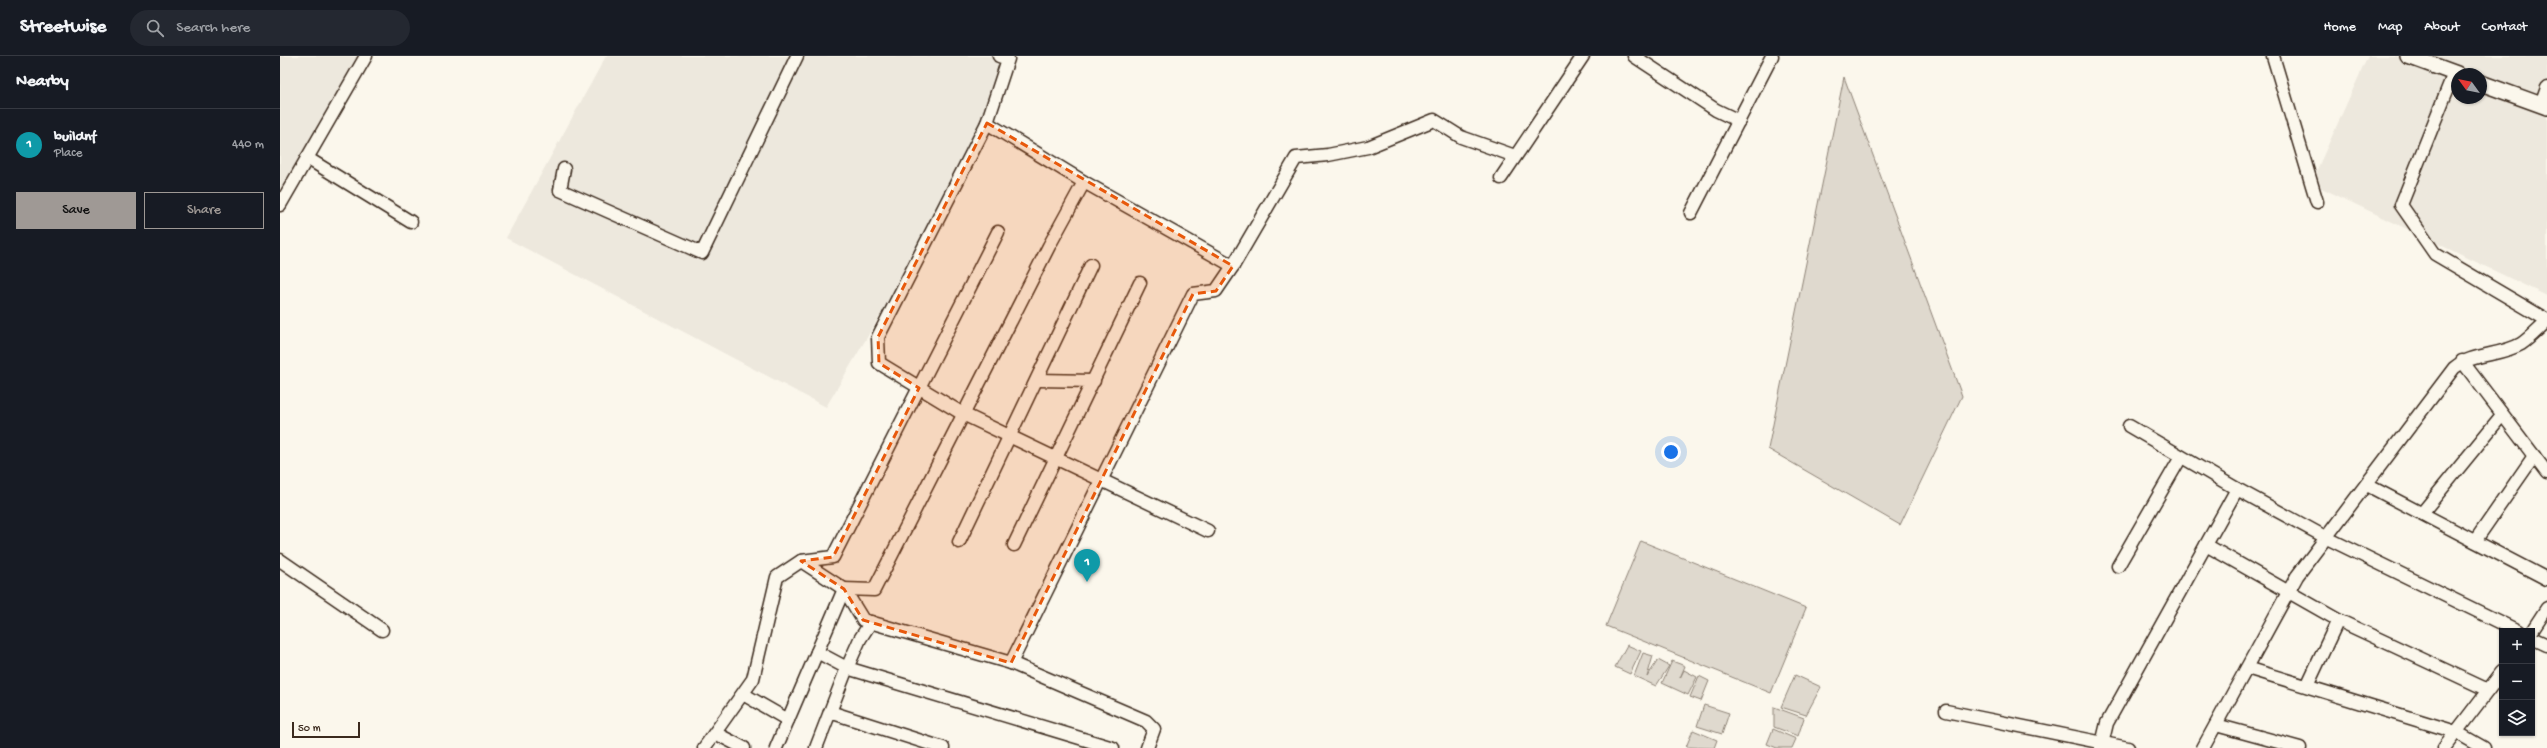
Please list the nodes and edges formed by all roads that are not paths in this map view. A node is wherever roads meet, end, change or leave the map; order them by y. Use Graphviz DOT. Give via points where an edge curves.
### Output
graph roads {
  1 [pos="366,56"];
  2 [pos="797,56"];
  3 [pos="1583,56"];
  4 [pos="2273,56"];
  5 [pos="2408,56"];
  6 [pos="1006,57"];
  7 [pos="1769,57"];
  8 [pos="1640,58"];
  9 [pos="2451,71"];
  10 [pos="2451,85"];
  11 [pos="2487,85"];
  12 [pos="2547,88"];
  13 [pos="2544,106"];
  14 [pos="1739,121"];
  15 [pos="987,123"];
  16 [pos="1515,156"];
  17 [pos="307,158"];
  18 [pos="564,169"];
  19 [pos="1501,178"];
  20 [pos="1084,182"];
  21 [pos="2318,202"];
  22 [pos="280,205"];
  23 [pos="1691,213"];
  24 [pos="411,222"];
  25 [pos="998,232"];
  26 [pos="1091,265"];
  27 [pos="1233,266"];
  28 [pos="1140,283"];
  29 [pos="2547,320"];
  30 [pos="2462,361"];
  31 [pos="1037,380"];
  32 [pos="1094,381"];
  33 [pos="919,388"];
  34 [pos="963,414"];
  35 [pos="2502,415"];
  36 [pos="2130,426"];
  37 [pos="1010,437"];
  38 [pos="2534,456"];
  39 [pos="2182,457"];
  40 [pos="1056,459"];
  41 [pos="2547,473"];
  42 [pos="1101,480"];
  43 [pos="2367,485"];
  44 [pos="2237,490"];
  45 [pos="2422,513"];
  46 [pos="1208,531"];
  47 [pos="2326,538"];
  48 [pos="959,542"];
  49 [pos="2476,542"];
  50 [pos="2206,545"];
  51 [pos="1014,546"];
  52 [pos="280,560"];
  53 [pos="801,561"];
  54 [pos="2118,566"];
  55 [pos="2547,579"];
  56 [pos="844,589"];
  57 [pos="2287,594"];
  58 [pos="2547,608"];
  59 [pos="2338,620"];
  60 [pos="871,622"];
  61 [pos="2512,628"];
  62 [pos="2534,628"];
  63 [pos="382,630"];
  64 [pos="2535,639"];
  65 [pos="2547,645"];
  66 [pos="817,652"];
  67 [pos="1011,663"];
  68 [pos="847,668"];
  69 [pos="2247,668"];
  70 [pos="2499,676"];
  71 [pos="2307,686"];
  72 [pos="2488,690"];
  73 [pos="743,694"];
  74 [pos="1946,711"];
  75 [pos="830,712"];
  76 [pos="788,720"];
  77 [pos="2216,725"];
  78 [pos="2456,732"];
  79 [pos="715,733"];
  80 [pos="2101,745"];
  81 [pos="704,748"];
  82 [pos="744,748"];
  83 [pos="776,748"];
  84 [pos="816,748"];
  85 [pos="943,748"];
  86 [pos="1113,748"];
  87 [pos="1147,748"];
  88 [pos="2128,748"];
  89 [pos="2204,748"];
  90 [pos="2300,748"];
  91 [pos="2444,748"];
  92 [pos="2484,748"];
  1 -- 17 [label="street"];
  2 -- 18 [label="street" via="702,253 560,190"];
  3 -- 16 [label="street"];
  4 -- 21 [label="street"];
  5 -- 9 [label="main road"];
  6 -- 15 [label="street"];
  7 -- 14 [label="street"];
  8 -- 14 [label="street" via="1716,110"];
  10 -- 29 [label="street" via="2401,205 2435,254"];
  11 -- 13 [label="main road"];
  12 -- 13 [label="street"];
  14 -- 23 [label="street"];
  15 -- 20 [label="street"];
  15 -- 33 [label="street" via="878,337 879,363"];
  16 -- 19 [label="street"];
  16 -- 27 [label="street" via="1461,137 1434,120 1368,147 1296,158"];
  17 -- 22 [label="street"];
  17 -- 24 [label="street"];
  20 -- 27 [label="street"];
  20 -- 34 [label="street"];
  25 -- 33 [label="street"];
  26 -- 31 [label="street"];
  27 -- 42 [label="street" via="1216,291 1193,294"];
  28 -- 32 [label="street"];
  29 -- 30 [label="street" via="2520,344 2496,354"];
  30 -- 35 [label="street"];
  30 -- 43 [label="street" via="2454,368"];
  31 -- 32 [label="street"];
  31 -- 37 [label="street"];
  32 -- 40 [label="street"];
  33 -- 34 [label="street"];
  33 -- 53 [label="street" via="833,557"];
  34 -- 37 [label="street"];
  34 -- 56 [label="street" via="874,590"];
  35 -- 38 [label="street"];
  35 -- 45 [label="street"];
  36 -- 39 [label="street"];
  37 -- 40 [label="street"];
  37 -- 48 [label="street"];
  38 -- 41 [label="street"];
  38 -- 49 [label="street"];
  39 -- 44 [label="street"];
  39 -- 54 [label="street"];
  40 -- 42 [label="street"];
  40 -- 51 [label="street"];
  42 -- 46 [label="street"];
  42 -- 67 [label="street"];
  43 -- 45 [label="street"];
  43 -- 47 [label="street"];
  44 -- 47 [label="street"];
  44 -- 50 [label="street"];
  45 -- 49 [label="street"];
  47 -- 57 [label="street" via="2296,576"];
  47 -- 61 [label="street"];
  49 -- 55 [label="street"];
  50 -- 57 [label="street"];
  50 -- 80 [label="street" via="2107,723"];
  52 -- 63 [label="street"];
  53 -- 56 [label="street"];
  53 -- 73 [label="street" via="776,577 754,680"];
  56 -- 60 [label="street" via="863,620"];
  56 -- 66 [label="street"];
  57 -- 59 [label="street"];
  57 -- 69 [label="street"];
  58 -- 62 [label="street"];
  59 -- 71 [label="street"];
  59 -- 72 [label="street"];
  60 -- 67 [label="street"];
  60 -- 68 [label="street"];
  64 -- 65 [label="street"];
  66 -- 68 [label="street"];
  66 -- 76 [label="street"];
  67 -- 87 [label="street" via="1146,721 1154,729"];
  68 -- 75 [label="street"];
  68 -- 86 [label="street"];
  69 -- 71 [label="street"];
  69 -- 77 [label="street"];
  70 -- 72 [label="street"];
  71 -- 78 [label="street"];
  72 -- 78 [label="street"];
  73 -- 76 [label="street"];
  73 -- 79 [label="street"];
  74 -- 80 [label="street"];
  75 -- 84 [label="street"];
  75 -- 85 [label="street"];
  76 -- 83 [label="street"];
  77 -- 89 [label="street"];
  77 -- 90 [label="street"];
  78 -- 91 [label="street"];
  78 -- 92 [label="street"];
  79 -- 81 [label="street"];
  79 -- 82 [label="street"];
  80 -- 88 [label="street"];
}
